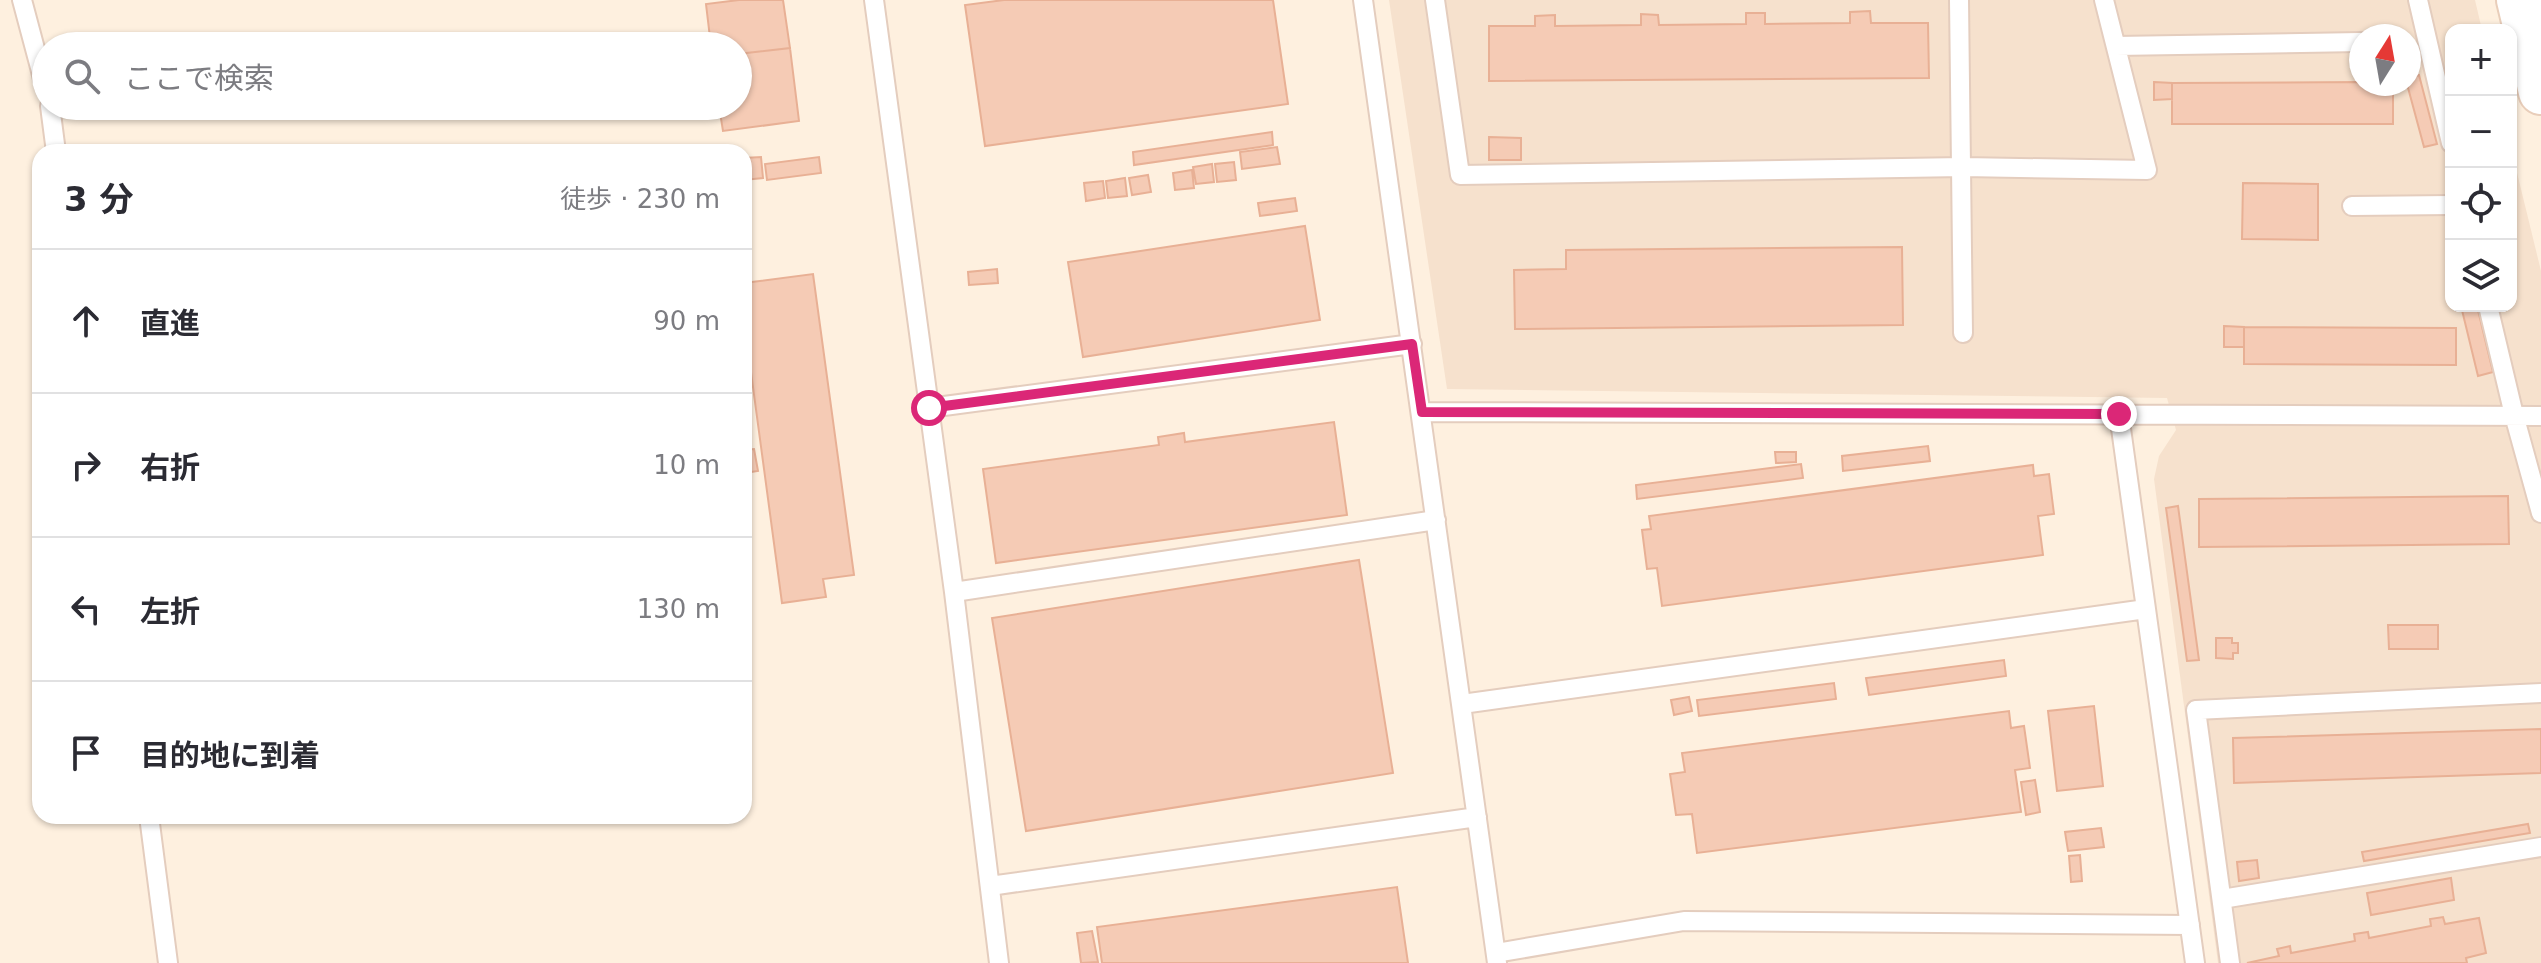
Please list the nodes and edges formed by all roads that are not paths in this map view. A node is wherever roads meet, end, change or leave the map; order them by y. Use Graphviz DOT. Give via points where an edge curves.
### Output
graph roads {
  1 [pos="22,0"];
  2 [pos="874,0"];
  3 [pos="1363,0"];
  4 [pos="1435,0"];
  5 [pos="1959,0"];
  6 [pos="2104,0"];
  7 [pos="2418,0"];
  8 [pos="2519,0"];
  9 [pos="2418,24"];
  10 [pos="32,38"];
  11 [pos="2349,42"];
  12 [pos="2116,46"];
  13 [pos="2421,51"];
  14 [pos="2541,92"];
  15 [pos="52,120"];
  16 [pos="2445,125"];
  17 [pos="55,144"];
  18 [pos="1963,167"];
  19 [pos="2445,205"];
  20 [pos="2352,206"];
  21 [pos="2489,312"];
  22 [pos="1963,333"];
  23 [pos="1412,344"];
  24 [pos="929,408"];
  25 [pos="1422,412"];
  26 [pos="2119,414"];
  27 [pos="2514,415"];
  28 [pos="2541,416"];
  29 [pos="2541,513"];
  30 [pos="1436,520"];
  31 [pos="954,592"];
  32 [pos="2146,609"];
  33 [pos="2541,693"];
  34 [pos="1462,704"];
  35 [pos="1477,817"];
  36 [pos="150,824"];
  37 [pos="2541,847"];
  38 [pos="990,886"];
  39 [pos="2222,899"];
  40 [pos="2190,925"];
  41 [pos="1496,958"];
  42 [pos="168,963"];
  43 [pos="999,963"];
  44 [pos="2195,963"];
  45 [pos="2230,963"];
  1 -- 10 [label="lane"];
  2 -- 24 [label="lane"];
  3 -- 23 [label="lane"];
  4 -- 18 [label="lane" via="1460,175"];
  5 -- 18 [label="lane"];
  6 -- 12 [label="lane"];
  7 -- 9 [label="lane"];
  8 -- 14 [label="main road"];
  11 -- 12 [label="lane"];
  12 -- 18 [label="lane" via="2147,170"];
  13 -- 16 [label="lane"];
  15 -- 17 [label="lane"];
  18 -- 22 [label="lane"];
  19 -- 20 [label="lane"];
  21 -- 27 [label="lane"];
  23 -- 24 [label="lane"];
  23 -- 25 [label="lane"];
  24 -- 31 [label="lane"];
  25 -- 26 [label="lane"];
  25 -- 30 [label="lane"];
  26 -- 27 [label="lane"];
  26 -- 32 [label="lane"];
  27 -- 28 [label="lane"];
  27 -- 29 [label="lane"];
  30 -- 31 [label="lane"];
  30 -- 34 [label="lane"];
  31 -- 38 [label="lane"];
  32 -- 34 [label="lane"];
  32 -- 40 [label="lane"];
  33 -- 39 [label="lane" via="2196,710"];
  34 -- 35 [label="lane"];
  35 -- 38 [label="lane"];
  35 -- 41 [label="lane"];
  36 -- 42 [label="lane"];
  37 -- 39 [label="lane"];
  38 -- 43 [label="lane"];
  39 -- 45 [label="lane"];
  40 -- 41 [label="lane" via="1684,921"];
  40 -- 44 [label="lane"];
}
